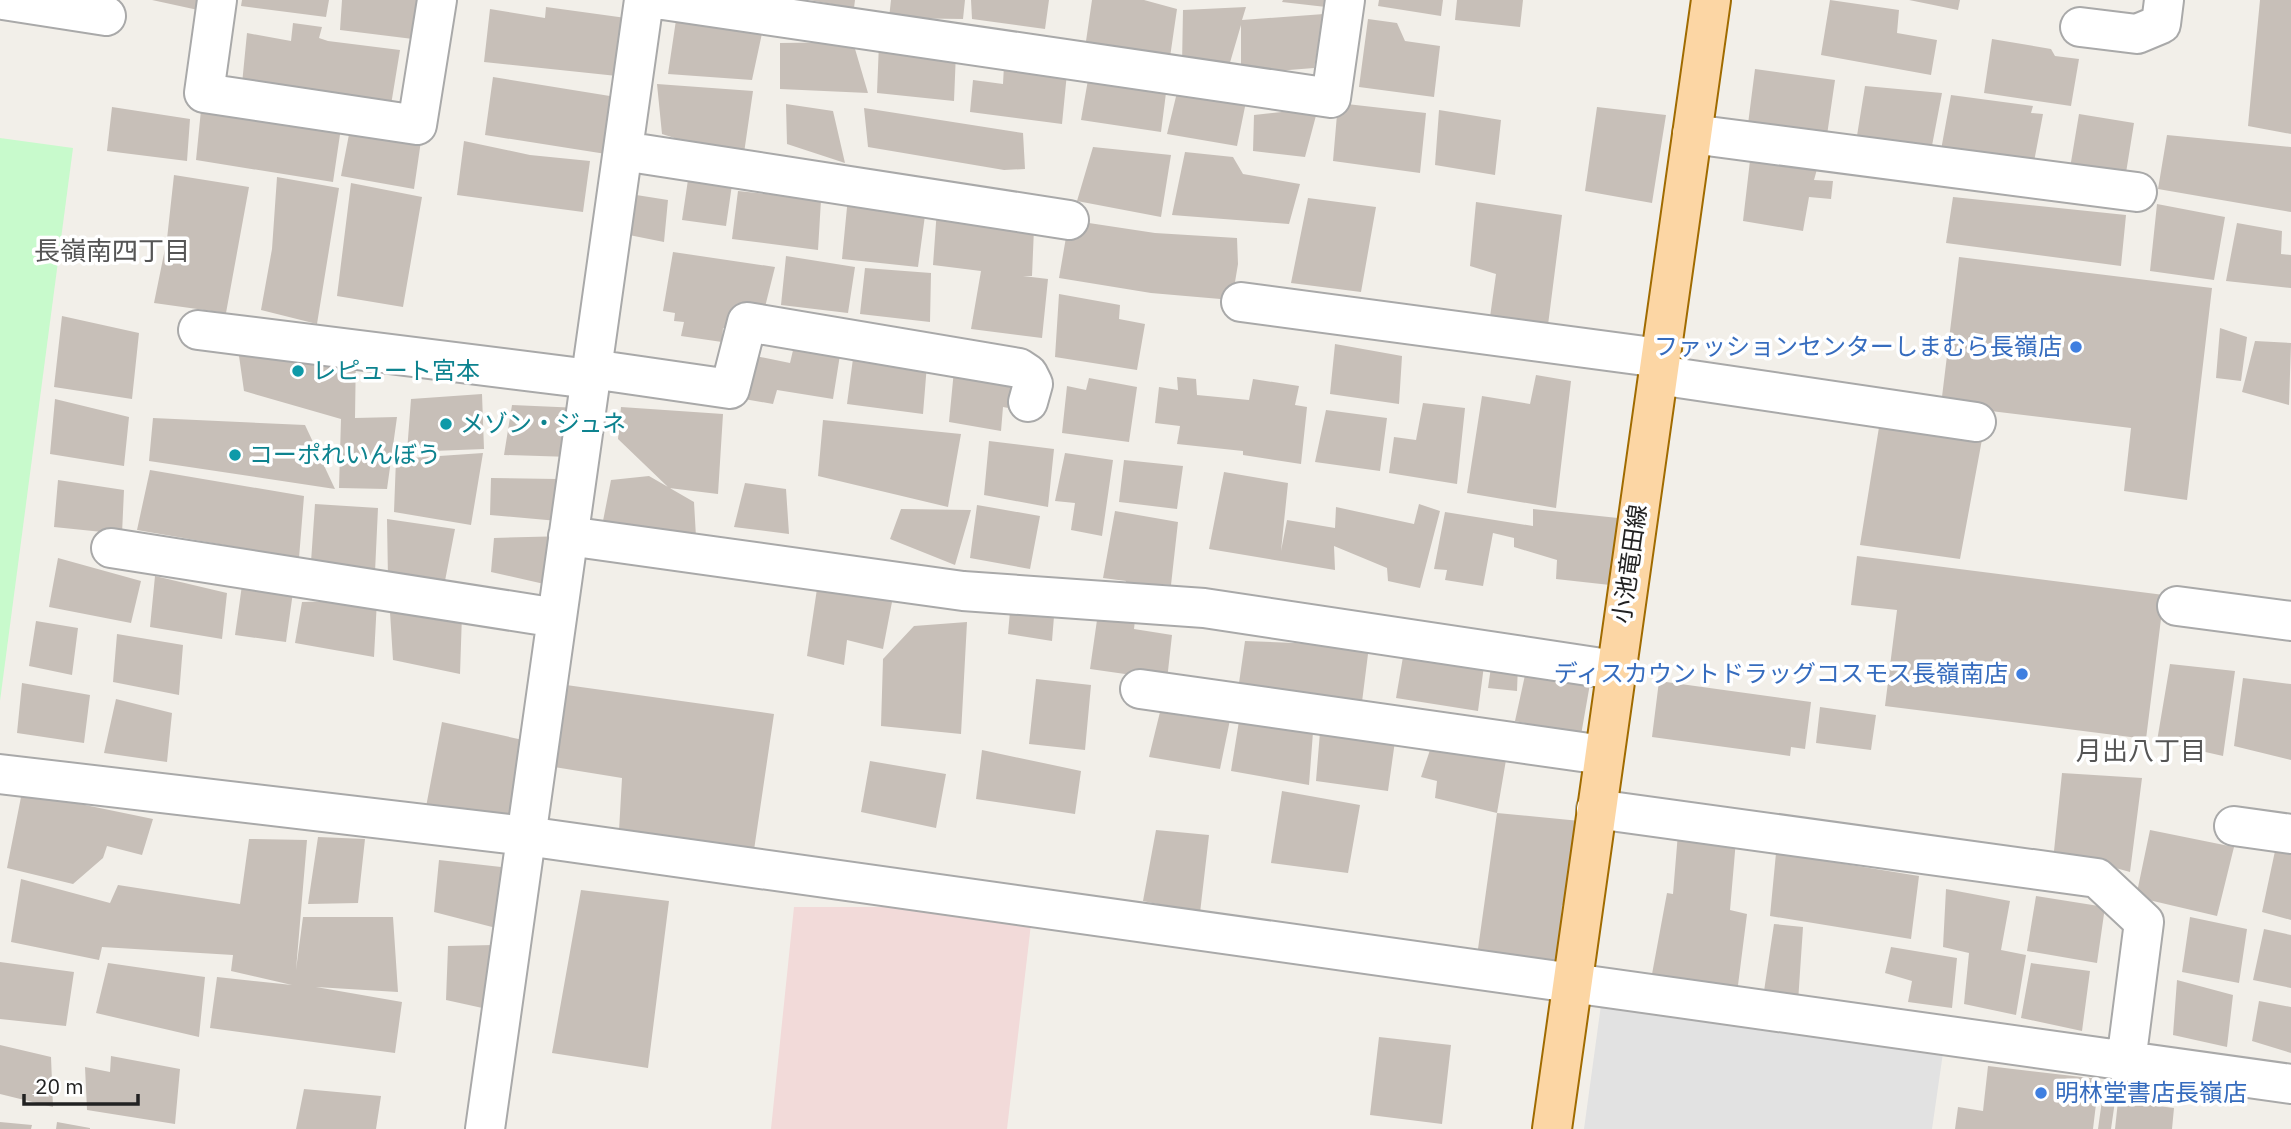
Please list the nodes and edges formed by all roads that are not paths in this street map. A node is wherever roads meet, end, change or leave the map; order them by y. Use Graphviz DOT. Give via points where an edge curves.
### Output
graph roads {
  1 [pos="2,0"];
  2 [pos="217,0"];
  3 [pos="437,0"];
  4 [pos="644,0"];
  5 [pos="663,0"];
  6 [pos="1345,0"];
  7 [pos="1711,0"];
  8 [pos="2164,0"];
  9 [pos="106,16"];
  10 [pos="2080,27"];
  11 [pos="1692,134"];
  12 [pos="623,151"];
  13 [pos="2137,194"];
  14 [pos="1069,219"];
  15 [pos="1241,302"];
  16 [pos="198,330"];
  17 [pos="1659,366"];
  18 [pos="591,374"];
  19 [pos="1028,402"];
  20 [pos="1976,422"];
  21 [pos="568,536"];
  22 [pos="111,548"];
  23 [pos="2177,606"];
  24 [pos="557,618"];
  25 [pos="2291,621"];
  26 [pos="1615,670"];
  27 [pos="1140,690"];
  28 [pos="1603,755"];
  29 [pos="0,774"];
  30 [pos="1596,809"];
  31 [pos="2234,826"];
  32 [pos="2291,834"];
  33 [pos="526,836"];
  34 [pos="1571,983"];
  35 [pos="2126,1062"];
  36 [pos="2291,1084"];
  37 [pos="485,1129"];
  38 [pos="1552,1129"];
  1 -- 9 [label="street"];
  2 -- 3 [label="street" via="204,93 416,125"];
  4 -- 12 [label="street"];
  5 -- 6 [label="street" via="1331,98"];
  7 -- 11 [label="main road, 小池竜田線"];
  8 -- 10 [label="street" via="2161,24 2137,34"];
  11 -- 13 [label="street"];
  11 -- 17 [label="main road, 小池竜田線"];
  12 -- 14 [label="street"];
  12 -- 18 [label="street"];
  15 -- 17 [label="street"];
  16 -- 18 [label="street"];
  17 -- 20 [label="street"];
  17 -- 26 [label="main road, 小池竜田線"];
  18 -- 19 [label="street" via="730,389 747,322 1019,368 1033,384"];
  18 -- 21 [label="street"];
  21 -- 24 [label="street"];
  21 -- 26 [label="street" via="963,592 1204,608"];
  22 -- 24 [label="street"];
  23 -- 25 [label="street"];
  24 -- 33 [label="street"];
  26 -- 28 [label="main road, 小池竜田線"];
  27 -- 28 [label="street"];
  28 -- 30 [label="main road, 小池竜田線"];
  29 -- 33 [label="street"];
  30 -- 34 [label="main road, 小池竜田線"];
  30 -- 35 [label="street" via="2097,878 2144,922"];
  31 -- 32 [label="street"];
  33 -- 34 [label="street"];
  33 -- 37 [label="street"];
  34 -- 35 [label="street"];
  34 -- 38 [label="main road, 小池竜田線"];
  35 -- 36 [label="street"];
}
